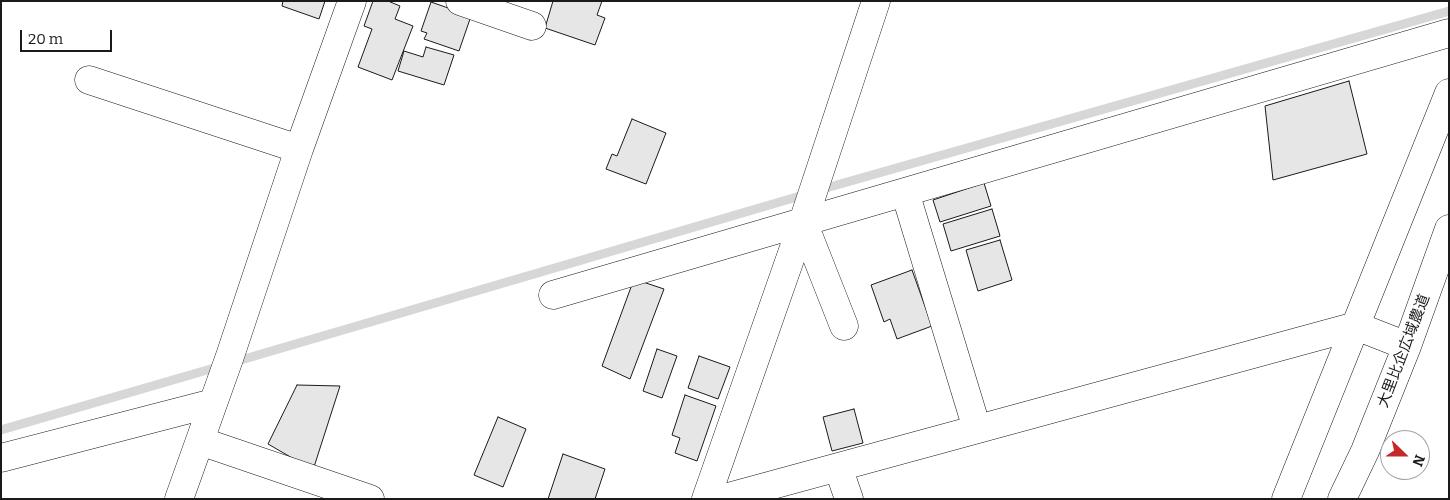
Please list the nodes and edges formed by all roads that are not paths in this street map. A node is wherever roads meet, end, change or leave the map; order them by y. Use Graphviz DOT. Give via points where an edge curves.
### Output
graph roads {
  1 [pos="352,1"];
  2 [pos="460,1"];
  3 [pos="876,1"];
  4 [pos="532,26"];
  5 [pos="1449,33"];
  6 [pos="89,80"];
  7 [pos="1449,93"];
  8 [pos="299,149"];
  9 [pos="905,192"];
  10 [pos="803,222"];
  11 [pos="1449,229"];
  12 [pos="553,295"];
  13 [pos="844,326"];
  14 [pos="1356,326"];
  15 [pos="1407,346"];
  16 [pos="213,403"];
  17 [pos="977,429"];
  18 [pos="200,441"];
  19 [pos="1,458"];
  20 [pos="838,467"];
  21 [pos="178,499"];
  22 [pos="370,499"];
  23 [pos="706,499"];
  24 [pos="721,499"];
  25 [pos="848,499"];
  26 [pos="1286,499"];
  27 [pos="1342,499"];
  1 -- 8 [label="street"];
  2 -- 4 [label="street"];
  3 -- 10 [label="street"];
  5 -- 9 [label="street"];
  6 -- 8 [label="street"];
  7 -- 14 [label="street"];
  8 -- 16 [label="street"];
  9 -- 10 [label="street"];
  9 -- 17 [label="street"];
  10 -- 12 [label="street"];
  10 -- 13 [label="street"];
  10 -- 23 [label="street"];
  11 -- 15 [label="street, 大里比企広域農道"];
  14 -- 15 [label="street"];
  14 -- 17 [label="street"];
  14 -- 26 [label="street"];
  15 -- 27 [label="street, 大里比企広域農道"];
  16 -- 18 [label="street"];
  16 -- 19 [label="street"];
  17 -- 20 [label="street"];
  18 -- 21 [label="street"];
  18 -- 22 [label="street"];
  20 -- 24 [label="street"];
  20 -- 25 [label="street"];
}
